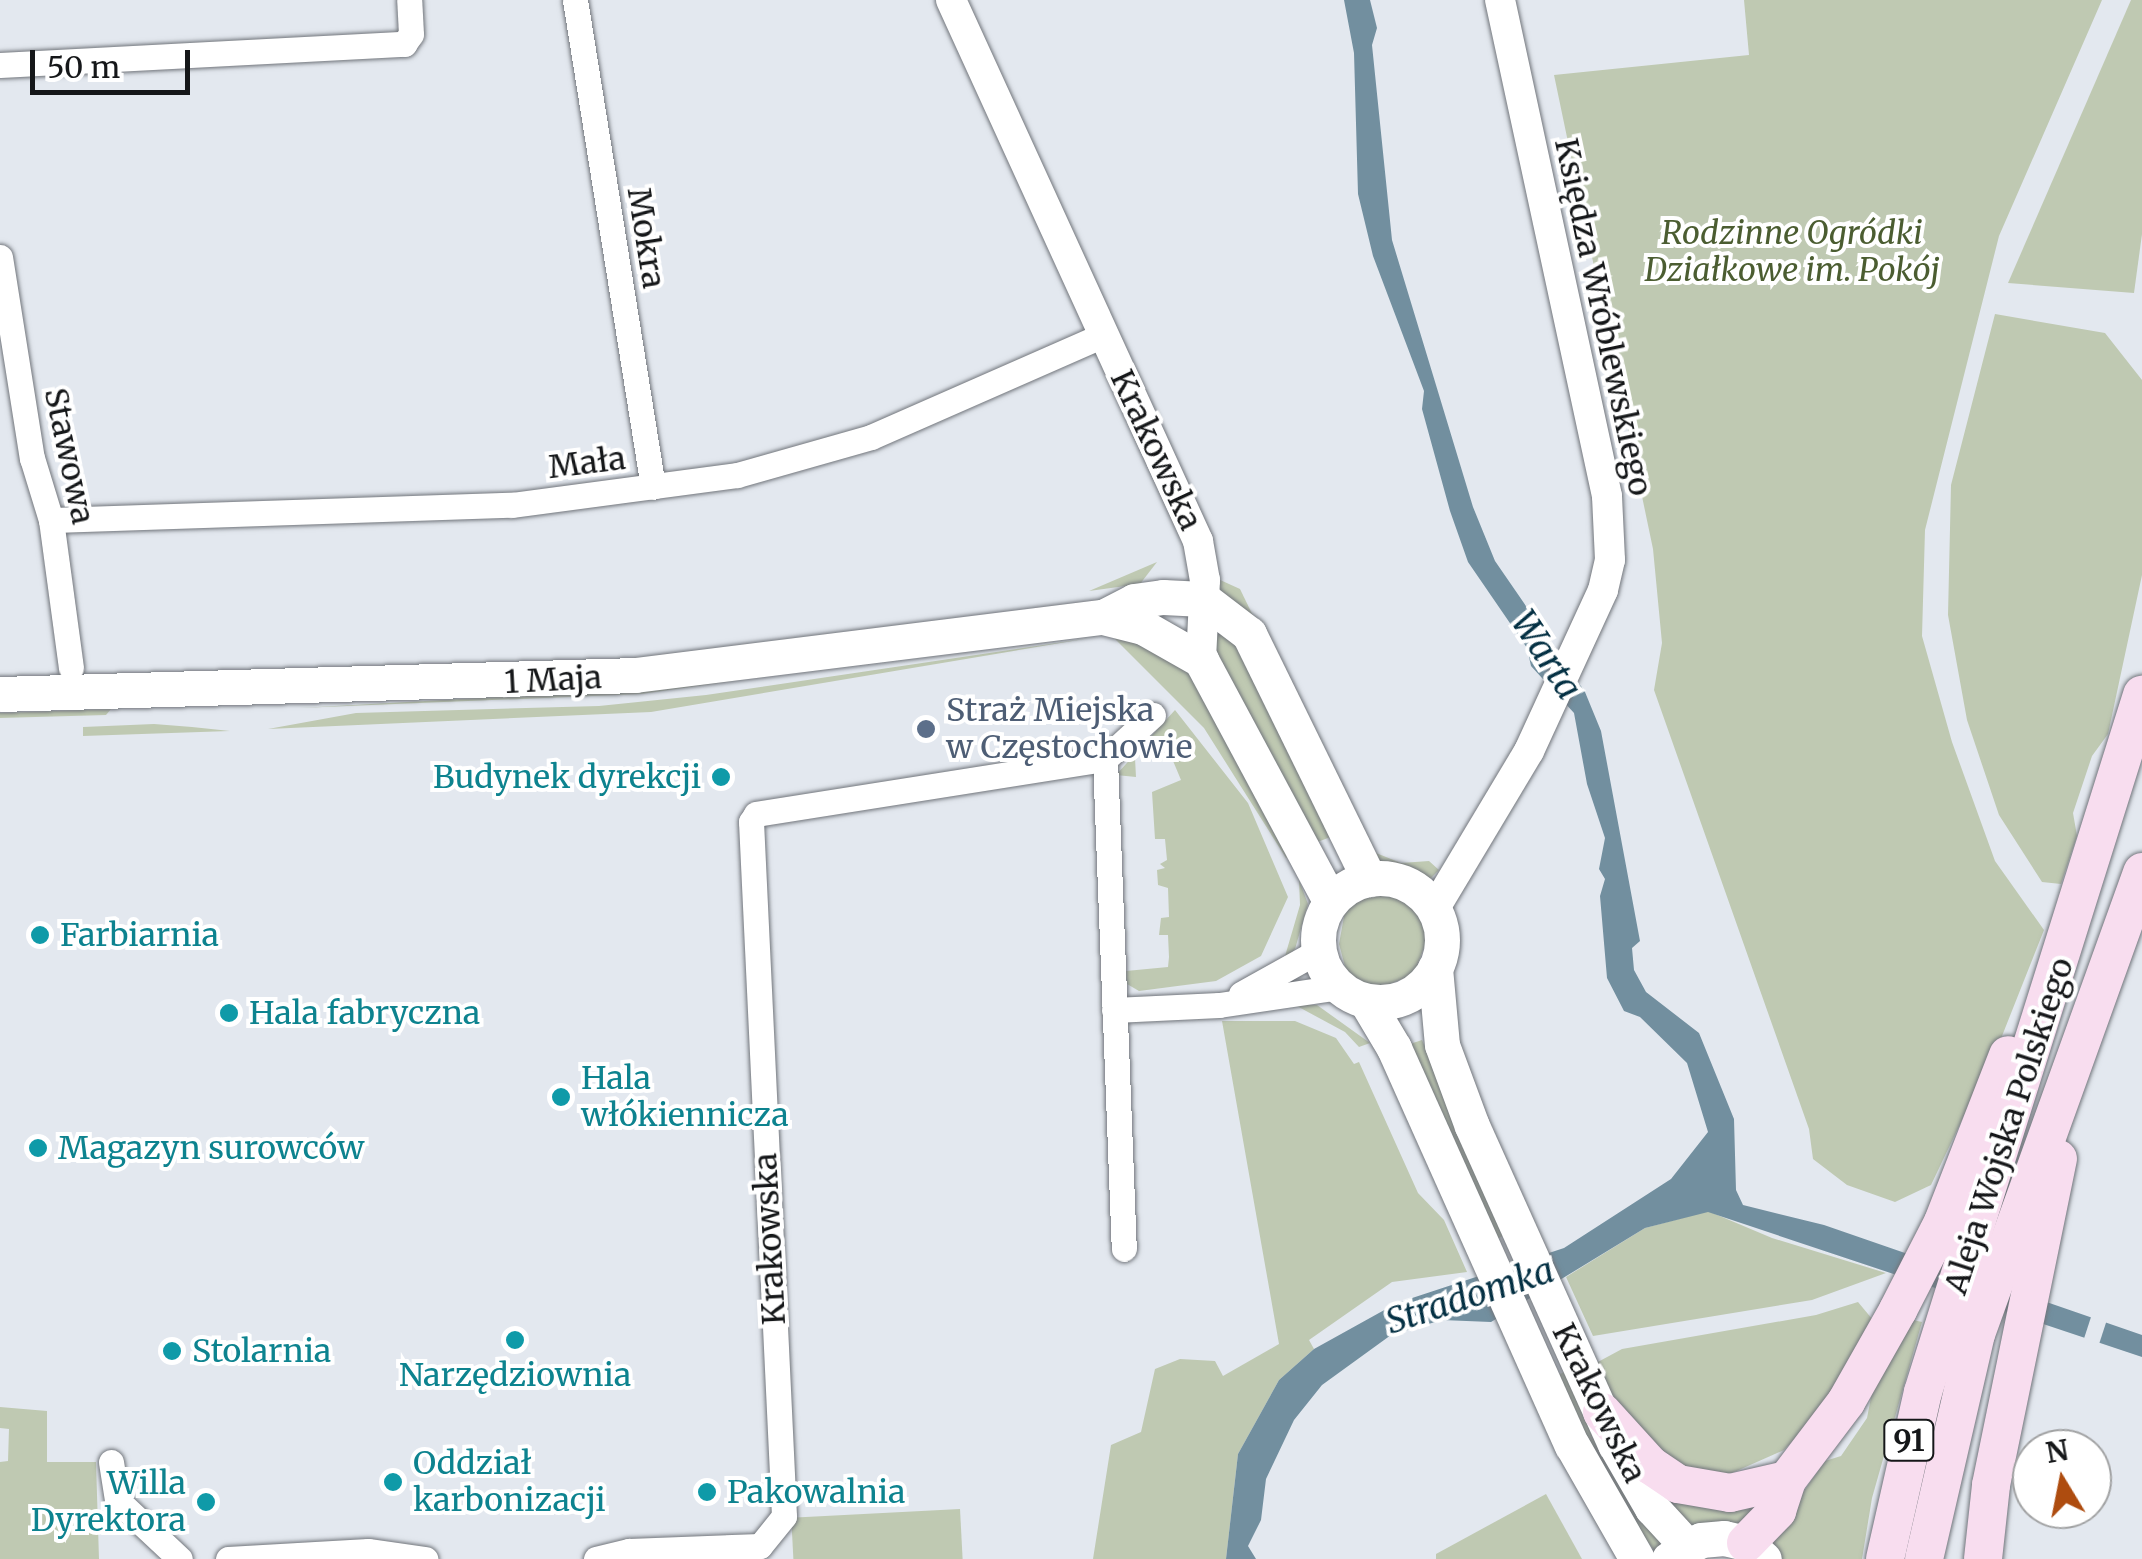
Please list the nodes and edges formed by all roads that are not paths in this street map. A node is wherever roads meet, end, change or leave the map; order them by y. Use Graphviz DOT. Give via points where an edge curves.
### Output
graph roads {
  1 [pos="410,0"];
  2 [pos="575,0"];
  3 [pos="951,0"];
  4 [pos="1500,0"];
  5 [pos="0,64"];
  6 [pos="0,257"];
  7 [pos="1103,335"];
  8 [pos="654,487"];
  9 [pos="51,520"];
  10 [pos="1202,598"];
  11 [pos="1103,617"];
  12 [pos="1201,660"];
  13 [pos="70,668"];
  14 [pos="0,694"];
  15 [pos="2142,695"];
  16 [pos="1152,715"];
  17 [pos="1104,759"];
  18 [pos="2142,872"];
  19 [pos="1368,879"];
  20 [pos="1330,902"];
  21 [pos="1435,908"];
  22 [pos="1318,951"];
  23 [pos="1435,968"];
  24 [pos="1352,994"];
  25 [pos="1219,1005"];
  26 [pos="1114,1010"];
  27 [pos="1990,1245"];
  28 [pos="1124,1249"];
  29 [pos="1960,1329"];
  30 [pos="1602,1412"];
  31 [pos="111,1462"];
  32 [pos="1787,1480"];
  33 [pos="1755,1551"];
  34 [pos="1678,1552"];
  35 [pos="180,1559"];
  36 [pos="228,1559"];
  37 [pos="425,1559"];
  38 [pos="596,1559"];
  39 [pos="1637,1559"];
  40 [pos="1884,1559"];
  41 [pos="1924,1559"];
  42 [pos="1983,1559"];
  1 -- 5 [label="street" via="411,34 404,44"];
  2 -- 8 [label="street, Mokra"];
  3 -- 7 [label="street, Krakowska"];
  4 -- 21 [label="street, Księdza Wróblewskiego" via="1608,496 1610,560 1603,590 1529,751"];
  6 -- 9 [label="street, Stawowa" via="32,458"];
  7 -- 8 [label="street, Mała" via="814,457"];
  7 -- 10 [label="street, Krakowska" via="1198,540"];
  8 -- 9 [label="street, Mała" via="512,504"];
  9 -- 13 [label="street, Stawowa"];
  10 -- 11 [label="main road, 1 Maja" via="1134,601"];
  10 -- 12 [label="street, Krakowska"];
  10 -- 19 [label="main road" via="1248,634"];
  11 -- 12 [label="main road, 1 Maja" via="1143,627"];
  11 -- 14 [label="main road, 1 Maja" via="635,676"];
  12 -- 20 [label="main road, Krakowska"];
  15 -- 27 [label="main road, Aleja Wojska Polskiego / 91" via="2046,1012"];
  16 -- 17 [label="street"];
  17 -- 26 [label="street"];
  17 -- 38 [label="street, Krakowska" via="768,808 751,822 784,1516 760,1546 630,1551"];
  18 -- 27 [label="main road, Aleja Wojska Polskiego / 91" via="2082,1039"];
  19 -- 20 [label="main road"];
  19 -- 21 [label="main road" via="1404,884"];
  20 -- 22 [label="main road"];
  21 -- 23 [label="main road" via="1441,938"];
  22 -- 24 [label="main road"];
  22 -- 25 [label="street"];
  23 -- 24 [label="main road" via="1414,992"];
  23 -- 30 [label="main road, Krakowska" via="1442,1045 1516,1228"];
  24 -- 25 [label="street"];
  24 -- 39 [label="main road, Krakowska" via="1394,1048 1579,1461"];
  25 -- 26 [label="street"];
  26 -- 28 [label="street"];
  27 -- 29 [label="main road, Aleja Wojska Polskiego / 91"];
  27 -- 32 [label="main road" via="1898,1310 1846,1402"];
  27 -- 42 [label="main road" via="2020,1349"];
  29 -- 40 [label="main road, Aleja Wojska Polskiego / 91" via="1903,1462"];
  29 -- 41 [label="main road, Aleja Wojska Polskiego / 91"];
  30 -- 32 [label="main road" via="1650,1465 1678,1484 1730,1493"];
  30 -- 34 [label="main road, Krakowska"];
  31 -- 35 [label="street" via="117,1500"];
  32 -- 33 [label="main road"];
  33 -- 34 [label="main road" via="1724,1538"];
  36 -- 37 [label="street" via="368,1551"];
}
